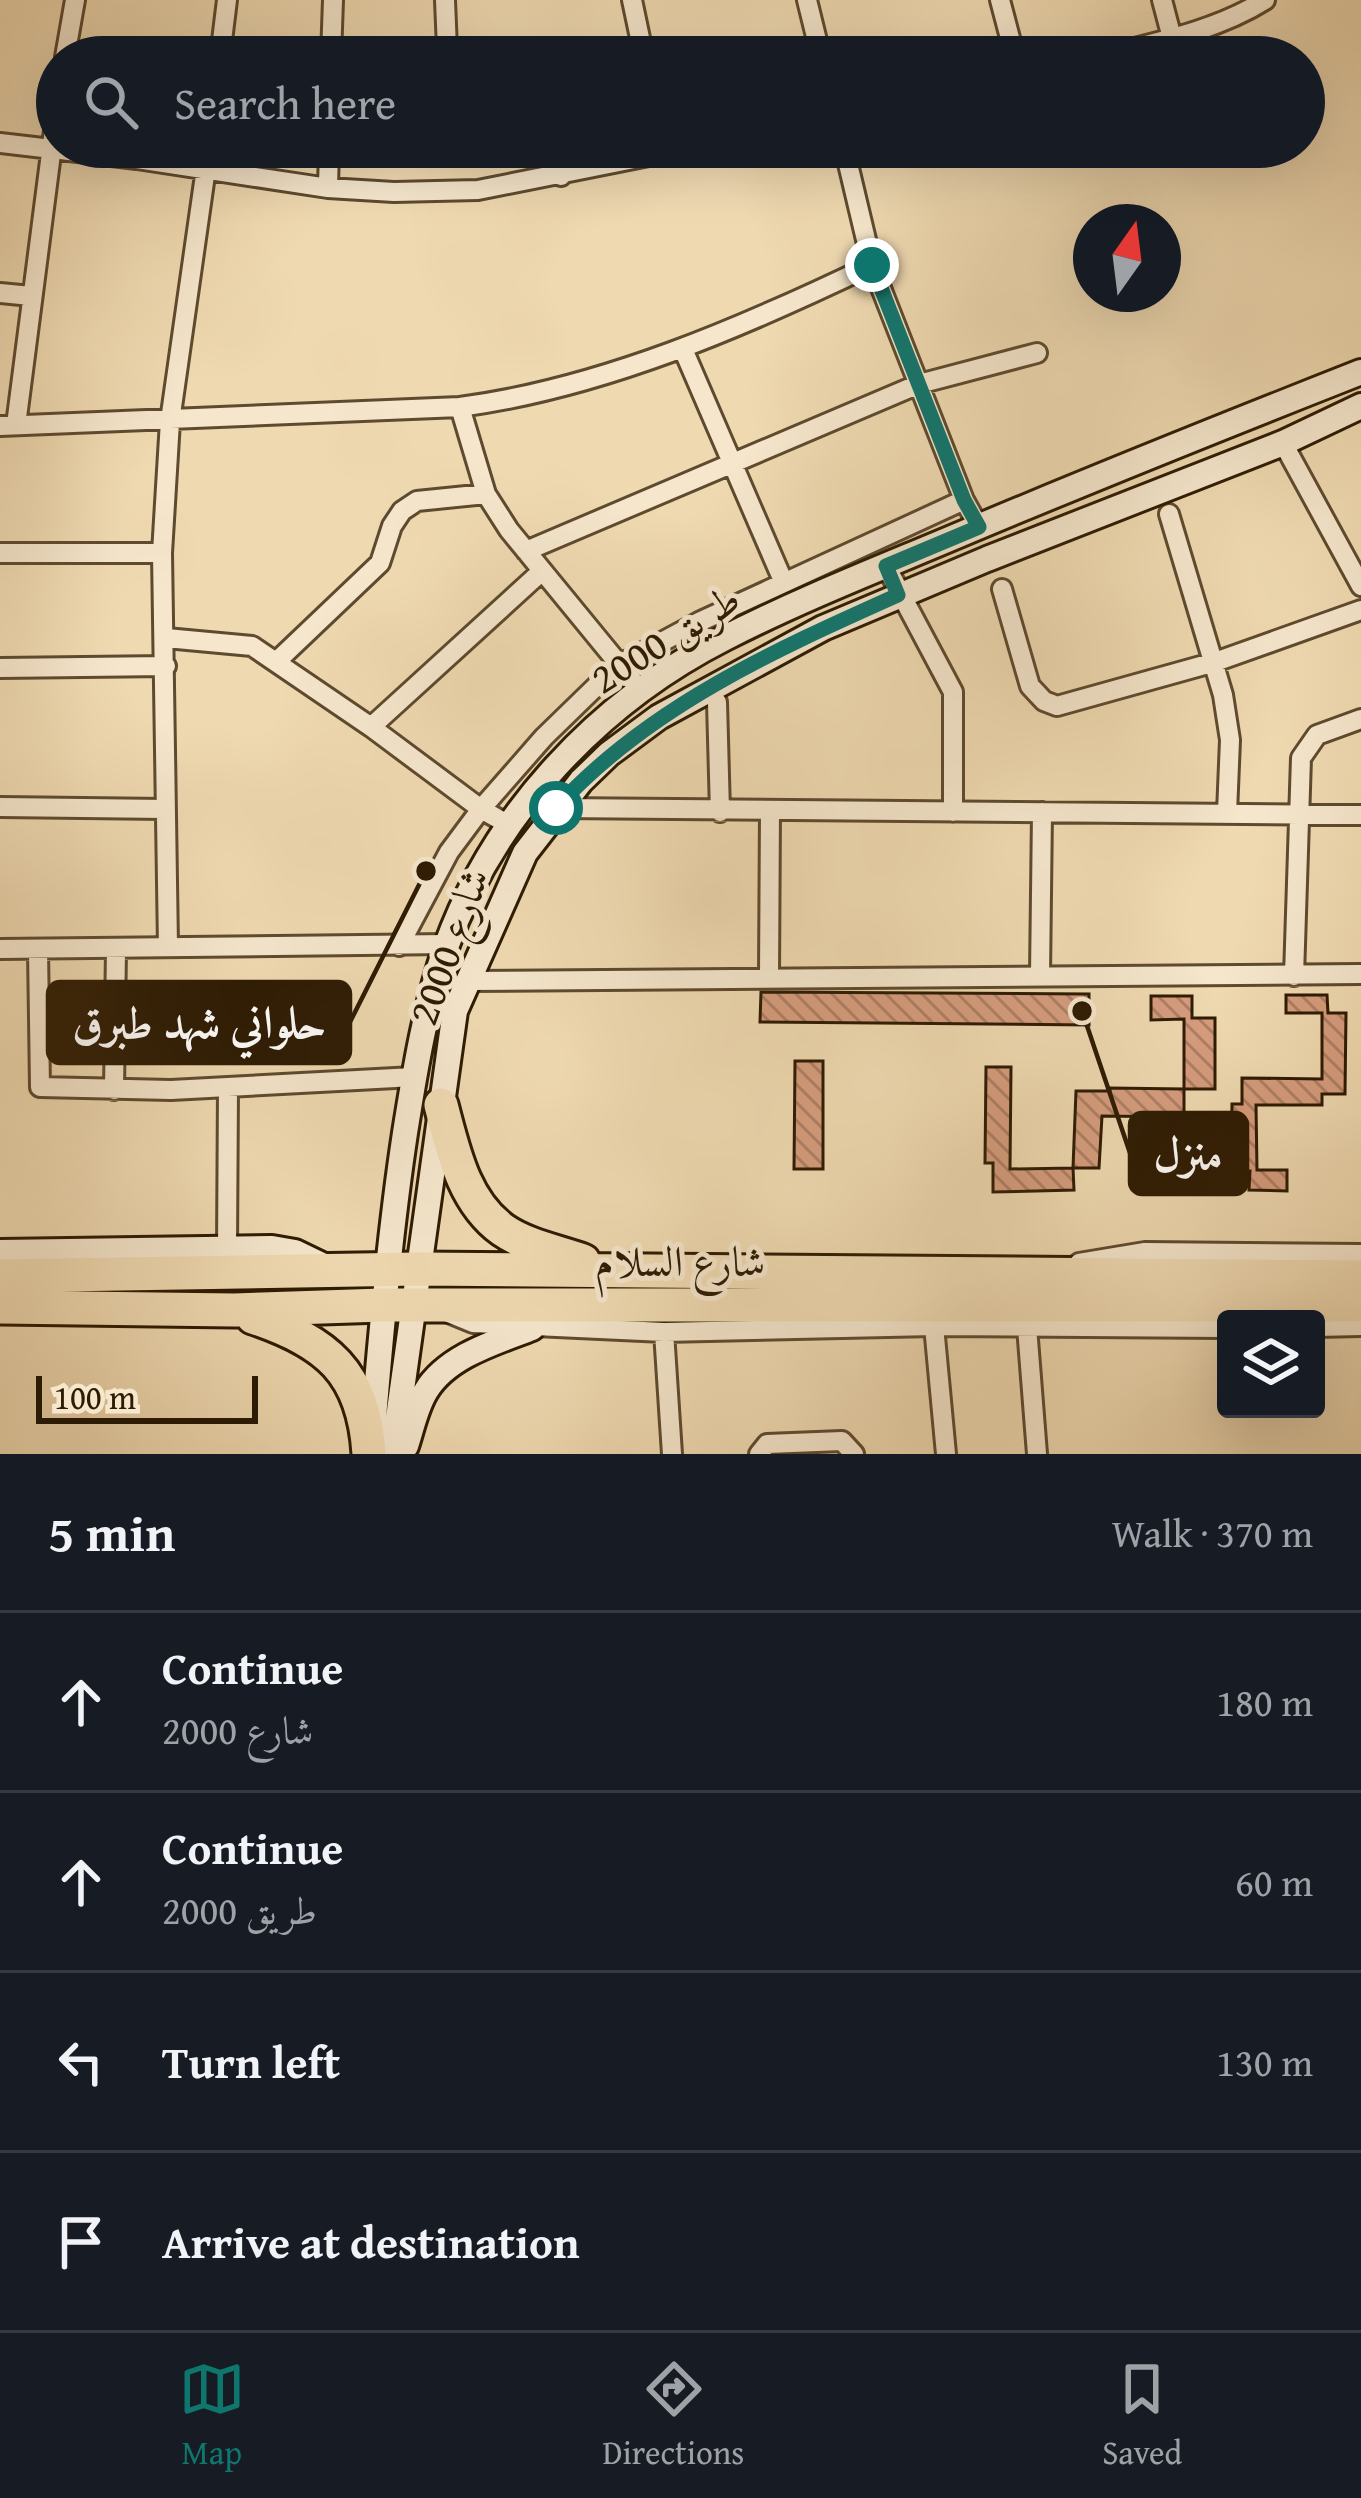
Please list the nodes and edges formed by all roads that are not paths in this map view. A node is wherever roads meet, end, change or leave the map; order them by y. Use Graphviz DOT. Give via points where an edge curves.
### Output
graph roads {
  1 [pos="75,0"];
  2 [pos="227,0"];
  3 [pos="333,0"];
  4 [pos="445,0"];
  5 [pos="632,0"];
  6 [pos="807,0"];
  7 [pos="1000,0"];
  8 [pos="1162,0"];
  9 [pos="1264,0"];
  10 [pos="69,36"];
  11 [pos="223,36"];
  12 [pos="332,36"];
  13 [pos="446,36"];
  14 [pos="640,36"];
  15 [pos="816,36"];
  16 [pos="1009,36"];
  17 [pos="1171,36"];
  18 [pos="1178,36"];
  19 [pos="0,143"];
  20 [pos="36,147"];
  21 [pos="48,168"];
  22 [pos="192,168"];
  23 [pos="328,168"];
  24 [pos="560,168"];
  25 [pos="592,168"];
  26 [pos="849,168"];
  27 [pos="206,170"];
  28 [pos="561,176"];
  29 [pos="328,188"];
  30 [pos="872,265"];
  31 [pos="0,293"];
  32 [pos="32,296"];
  33 [pos="683,349"];
  34 [pos="1036,353"];
  35 [pos="1361,372"];
  36 [pos="919,384"];
  37 [pos="460,406"];
  38 [pos="1361,406"];
  39 [pos="170,421"];
  40 [pos="8,425"];
  41 [pos="1283,443"];
  42 [pos="732,461"];
  43 [pos="485,494"];
  44 [pos="964,500"];
  45 [pos="1169,514"];
  46 [pos="979,527"];
  47 [pos="526,551"];
  48 [pos="0,553"];
  49 [pos="162,553"];
  50 [pos="886,566"];
  51 [pos="542,571"];
  52 [pos="784,583"];
  53 [pos="1361,586"];
  54 [pos="1002,589"];
  55 [pos="898,595"];
  56 [pos="1361,610"];
  57 [pos="166,638"];
  58 [pos="276,662"];
  59 [pos="1215,662"];
  60 [pos="166,666"];
  61 [pos="617,666"];
  62 [pos="0,668"];
  63 [pos="641,691"];
  64 [pos="717,702"];
  65 [pos="1361,719"];
  66 [pos="371,727"];
  67 [pos="0,808"];
  68 [pos="556,808"];
  69 [pos="165,809"];
  70 [pos="481,809"];
  71 [pos="770,810"];
  72 [pos="720,812"];
  73 [pos="952,812"];
  74 [pos="1042,812"];
  75 [pos="1226,813"];
  76 [pos="1298,814"];
  77 [pos="1361,815"];
  78 [pos="509,825"];
  79 [pos="447,944"];
  80 [pos="168,946"];
  81 [pos="399,946"];
  82 [pos="0,949"];
  83 [pos="38,949"];
  84 [pos="116,949"];
  85 [pos="1361,974"];
  86 [pos="1040,975"];
  87 [pos="1294,976"];
  88 [pos="769,977"];
  89 [pos="467,981"];
  90 [pos="414,1077"];
  91 [pos="228,1088"];
  92 [pos="114,1090"];
  93 [pos="441,1105"];
  94 [pos="227,1249"];
  95 [pos="0,1252"];
  96 [pos="1361,1254"];
  97 [pos="403,1270"];
  98 [pos="626,1270"];
  99 [pos="334,1271"];
  100 [pos="0,1276"];
  101 [pos="1039,1276"];
  102 [pos="1361,1277"];
  103 [pos="1361,1305"];
  104 [pos="0,1306"];
  105 [pos="411,1306"];
  106 [pos="235,1310"];
  107 [pos="934,1326"];
  108 [pos="1361,1326"];
  109 [pos="1325,1327"];
  110 [pos="532,1328"];
  111 [pos="1027,1328"];
  112 [pos="1217,1328"];
  113 [pos="664,1331"];
  114 [pos="370,1454"];
  115 [pos="393,1454"];
  116 [pos="404,1454"];
  117 [pos="671,1454"];
  118 [pos="758,1454"];
  119 [pos="854,1454"];
  120 [pos="946,1454"];
  121 [pos="1037,1454"];
  1 -- 10 [label="street"];
  2 -- 11 [label="street"];
  3 -- 12 [label="street"];
  4 -- 13 [label="street"];
  5 -- 14 [label="street"];
  6 -- 15 [label="street"];
  7 -- 16 [label="street"];
  8 -- 17 [label="street"];
  9 -- 18 [label="street"];
  19 -- 20 [label="street"];
  21 -- 32 [label="street"];
  22 -- 27 [label="street"];
  23 -- 29 [label="street"];
  24 -- 28 [label="street"];
  25 -- 28 [label="street"];
  26 -- 30 [label="street"];
  27 -- 29 [label="street"];
  27 -- 39 [label="street"];
  28 -- 29 [label="street" via="478,190"];
  30 -- 33 [label="street"];
  30 -- 36 [label="street"];
  31 -- 32 [label="street"];
  32 -- 40 [label="street"];
  33 -- 37 [label="street"];
  33 -- 42 [label="street"];
  34 -- 36 [label="street"];
  35 -- 46 [label="street, طريق 2000"];
  36 -- 42 [label="street"];
  36 -- 44 [label="street"];
  37 -- 39 [label="street"];
  37 -- 43 [label="street"];
  38 -- 41 [label="street, شارع 2000"];
  39 -- 40 [label="street"];
  39 -- 49 [label="street"];
  41 -- 53 [label="street"];
  41 -- 55 [label="street, شارع 2000"];
  42 -- 47 [label="street"];
  42 -- 52 [label="street"];
  43 -- 47 [label="street"];
  43 -- 58 [label="street" via="417,501 402,512 380,562"];
  44 -- 46 [label="street"];
  44 -- 52 [label="street"];
  45 -- 59 [label="street"];
  46 -- 50 [label="street, طريق 2000"];
  47 -- 51 [label="street"];
  48 -- 49 [label="street"];
  49 -- 57 [label="street"];
  50 -- 55 [label="street"];
  50 -- 63 [label="street, طريق 2000" via="722,639"];
  51 -- 61 [label="street"];
  51 -- 66 [label="street"];
  52 -- 61 [label="street"];
  54 -- 59 [label="street" via="1030,686 1051,704"];
  55 -- 68 [label="street, شارع 2000" via="659,717"];
  55 -- 73 [label="street" via="952,692"];
  56 -- 59 [label="street"];
  57 -- 58 [label="street" via="236,642"];
  57 -- 60 [label="street"];
  58 -- 66 [label="street"];
  59 -- 75 [label="street" via="1230,740"];
  60 -- 62 [label="street"];
  60 -- 69 [label="street"];
  61 -- 63 [label="street"];
  61 -- 70 [label="street"];
  63 -- 78 [label="street, طريق 2000" via="550,771"];
  64 -- 72 [label="street"];
  65 -- 76 [label="street" via="1325,730 1304,749"];
  66 -- 70 [label="street"];
  67 -- 69 [label="street"];
  68 -- 72 [label="street"];
  68 -- 89 [label="street, شارع 2000" via="526,853"];
  69 -- 80 [label="street"];
  70 -- 78 [label="street"];
  70 -- 81 [label="street"];
  71 -- 72 [label="street"];
  71 -- 73 [label="street"];
  71 -- 88 [label="street"];
  73 -- 74 [label="street"];
  74 -- 75 [label="street"];
  74 -- 86 [label="street"];
  75 -- 76 [label="street"];
  76 -- 77 [label="street"];
  76 -- 87 [label="street"];
  78 -- 79 [label="street, طريق 2000"];
  79 -- 81 [label="street"];
  79 -- 90 [label="street, طريق 2000"];
  80 -- 81 [label="street"];
  80 -- 84 [label="street"];
  82 -- 83 [label="street"];
  83 -- 84 [label="street"];
  83 -- 92 [label="street" via="40,1088"];
  84 -- 92 [label="street"];
  85 -- 87 [label="street"];
  86 -- 87 [label="street"];
  86 -- 88 [label="street"];
  88 -- 89 [label="street"];
  89 -- 93 [label="street, شارع 2000"];
  90 -- 91 [label="street"];
  90 -- 97 [label="street, طريق 2000"];
  91 -- 92 [label="street"];
  91 -- 94 [label="street"];
  93 -- 97 [label="street, شارع 2000"];
  93 -- 98 [label="highway" via="462,1178 505,1231"];
  94 -- 95 [label="street"];
  94 -- 99 [label="street" via="295,1252"];
  96 -- 101 [label="street" via="1144,1252"];
  97 -- 98 [label="highway, شارع السلام"];
  97 -- 99 [label="highway, شارع السلام"];
  97 -- 105 [label="street, طريق 2000"];
  98 -- 101 [label="highway, شارع السلام"];
  99 -- 100 [label="highway, شارع السلام"];
  101 -- 102 [label="highway, شارع السلام"];
  103 -- 105 [label="highway, شارع السلام"];
  104 -- 106 [label="highway, شارع السلام"];
  105 -- 106 [label="highway, شارع السلام"];
  105 -- 110 [label="street" via="473,1324"];
  105 -- 114 [label="street"];
  105 -- 115 [label="street"];
  106 -- 114 [label="highway" via="284,1327 336,1360 361,1405"];
  107 -- 111 [label="street"];
  107 -- 113 [label="street"];
  107 -- 120 [label="street"];
  108 -- 109 [label="street"];
  110 -- 113 [label="street"];
  110 -- 116 [label="street" via="478,1350 435,1380"];
  111 -- 112 [label="street"];
  111 -- 121 [label="street"];
  113 -- 117 [label="street"];
  118 -- 119 [label="street" via="767,1444 842,1441"];
}
